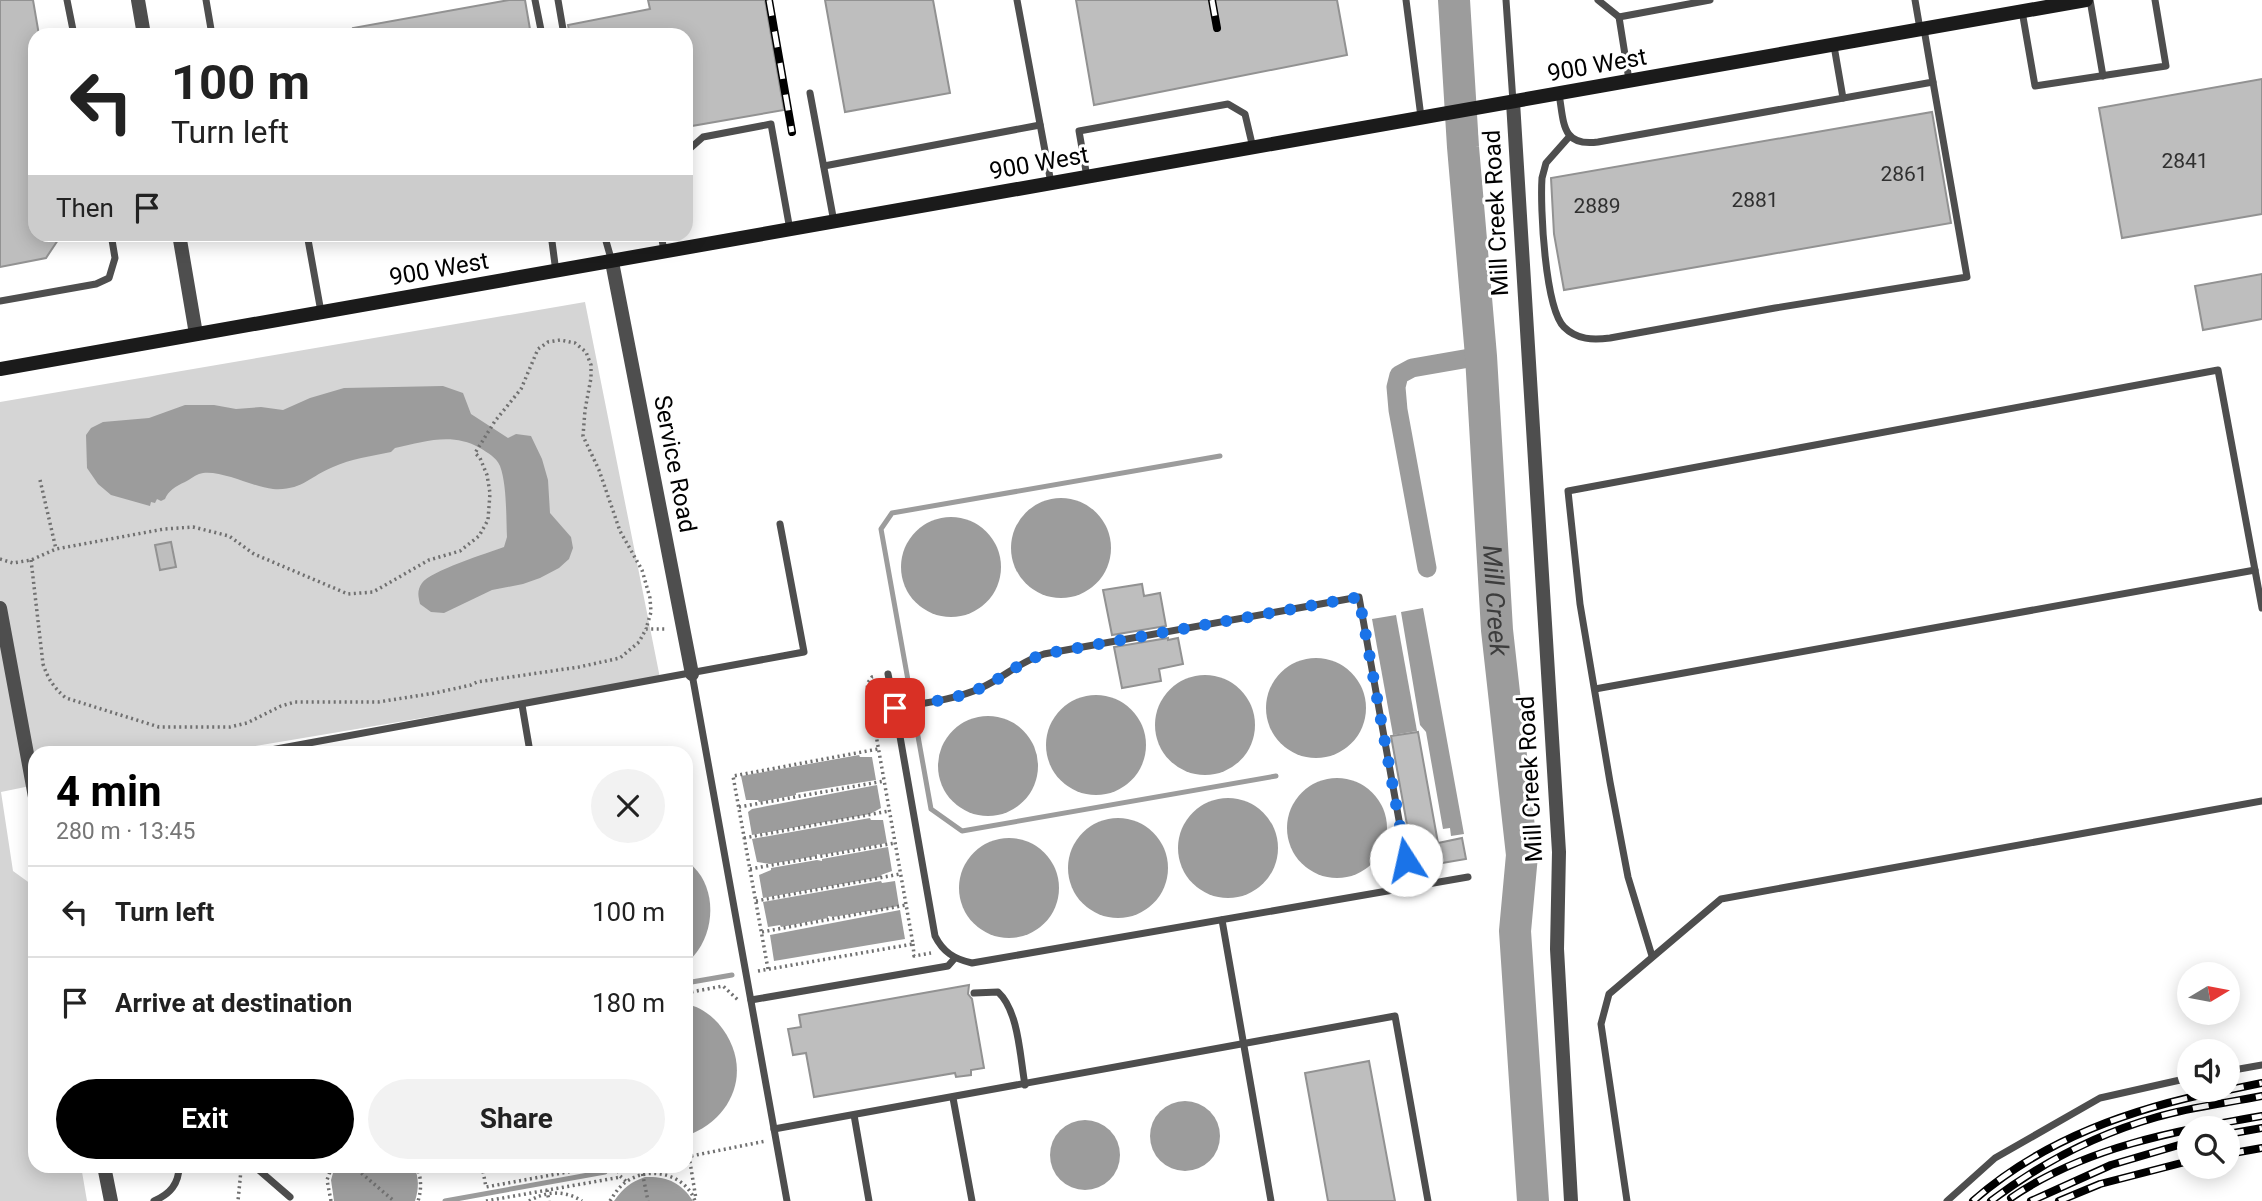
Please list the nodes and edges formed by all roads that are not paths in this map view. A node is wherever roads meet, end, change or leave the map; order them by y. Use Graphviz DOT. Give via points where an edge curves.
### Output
graph roads {
  1 [pos="67,0"];
  2 [pos="138,0"];
  3 [pos="206,0"];
  4 [pos="535,0"];
  5 [pos="558,0"];
  6 [pos="1017,0"];
  7 [pos="1406,0"];
  8 [pos="1506,0"];
  9 [pos="1598,0"];
  10 [pos="1710,0"];
  11 [pos="1915,0"];
  12 [pos="2088,0"];
  13 [pos="2155,0"];
  14 [pos="2022,11"];
  15 [pos="1619,17"];
  16 [pos="73,28"];
  17 [pos="143,28"];
  18 [pos="211,28"];
  19 [pos="541,28"];
  20 [pos="563,28"];
  21 [pos="1922,29"];
  22 [pos="1834,46"];
  23 [pos="2103,76"];
  24 [pos="1630,82"];
  25 [pos="1933,82"];
  26 [pos="810,93"];
  27 [pos="1559,94"];
  28 [pos="1843,98"];
  29 [pos="1513,102"];
  30 [pos="1421,118"];
  31 [pos="1040,125"];
  32 [pos="1569,137"];
  33 [pos="693,146"];
  34 [pos="1253,148"];
  35 [pos="824,166"];
  36 [pos="1087,177"];
  37 [pos="1051,184"];
  38 [pos="834,222"];
  39 [pos="790,230"];
  40 [pos="112,242"];
  41 [pos="180,242"];
  42 [pos="308,242"];
  43 [pos="552,242"];
  44 [pos="606,242"];
  45 [pos="662,242"];
  46 [pos="664,253"];
  47 [pos="612,262"];
  48 [pos="556,272"];
  49 [pos="0,301"];
  50 [pos="321,312"];
  51 [pos="196,334"];
  52 [pos="0,369"];
  53 [pos="780,524"];
  54 [pos="2255,570"];
  55 [pos="0,608"];
  56 [pos="2262,608"];
  57 [pos="692,674"];
  58 [pos="888,674"];
  59 [pos="1595,689"];
  60 [pos="522,705"];
  61 [pos="895,708"];
  62 [pos="296,746"];
  63 [pos="529,746"];
  64 [pos="28,757"];
  65 [pos="2262,801"];
  66 [pos="1468,877"];
  67 [pos="1410,887"];
  68 [pos="1222,920"];
  69 [pos="1651,956"];
  70 [pos="955,958"];
  71 [pos="974,993"];
  72 [pos="751,1000"];
  73 [pos="1243,1045"];
  74 [pos="2262,1065"];
  75 [pos="2240,1069"];
  76 [pos="2177,1081"];
  77 [pos="1025,1085"];
  78 [pos="953,1098"];
  79 [pos="854,1115"];
  80 [pos="774,1129"];
  81 [pos="105,1173"];
  82 [pos="179,1173"];
  83 [pos="262,1173"];
  84 [pos="290,1197"];
  85 [pos="111,1201"];
  86 [pos="154,1201"];
  87 [pos="787,1201"];
  88 [pos="869,1201"];
  89 [pos="972,1201"];
  90 [pos="1271,1201"];
  91 [pos="1428,1201"];
  92 [pos="1571,1201"];
  93 [pos="1627,1201"];
  94 [pos="1947,1201"];
  1 -- 16 [label="lane"];
  2 -- 17 [label="street"];
  3 -- 18 [label="lane"];
  4 -- 19 [label="lane"];
  5 -- 20 [label="lane"];
  6 -- 31 [label="lane"];
  7 -- 30 [label="lane"];
  8 -- 29 [label="lane"];
  9 -- 15 [label="lane"];
  10 -- 15 [label="lane"];
  11 -- 21 [label="lane"];
  12 -- 14 [label="main road, 900 West"];
  12 -- 23 [label="lane"];
  13 -- 23 [label="lane" via="2166,66"];
  14 -- 21 [label="main road, 900 West"];
  14 -- 23 [label="lane" via="2035,86"];
  15 -- 24 [label="lane"];
  21 -- 22 [label="main road, 900 West"];
  21 -- 25 [label="lane"];
  22 -- 24 [label="main road, 900 West"];
  22 -- 28 [label="lane"];
  24 -- 27 [label="main road, 900 West"];
  25 -- 28 [label="lane"];
  25 -- 32 [label="lane" via="1967,277 1610,338 1584,338 1564,328 1554,311 1542,178 1546,163"];
  26 -- 35 [label="lane"];
  27 -- 29 [label="main road, 900 West"];
  27 -- 32 [label="lane"];
  28 -- 32 [label="lane" via="1598,142 1582,143"];
  29 -- 30 [label="main road, 900 West"];
  29 -- 92 [label="street, Mill Creek Road" via="1559,852 1557,949"];
  30 -- 34 [label="main road, 900 West"];
  31 -- 35 [label="lane"];
  31 -- 37 [label="lane"];
  33 -- 39 [label="lane" via="703,137 771,124"];
  34 -- 36 [label="main road, 900 West"];
  34 -- 36 [label="lane" via="1245,114 1228,104 1079,131"];
  35 -- 38 [label="lane"];
  36 -- 37 [label="main road, 900 West"];
  37 -- 38 [label="main road, 900 West"];
  38 -- 39 [label="main road, 900 West"];
  39 -- 46 [label="main road, 900 West"];
  40 -- 49 [label="lane" via="115,258 109,278"];
  41 -- 51 [label="street"];
  42 -- 50 [label="lane"];
  43 -- 48 [label="lane"];
  44 -- 47 [label="lane"];
  45 -- 46 [label="lane"];
  46 -- 47 [label="main road, 900 West"];
  47 -- 48 [label="main road, 900 West"];
  47 -- 57 [label="street, Service Road"];
  48 -- 50 [label="main road, 900 West"];
  50 -- 51 [label="main road, 900 West"];
  51 -- 52 [label="main road, 900 West"];
  53 -- 57 [label="lane" via="804,652"];
  54 -- 56 [label="lane"];
  54 -- 59 [label="lane"];
  54 -- 59 [label="lane" via="2218,370 1568,491"];
  55 -- 64 [label="street"];
  57 -- 60 [label="lane"];
  57 -- 72 [label="lane"];
  58 -- 61 [label="lane"];
  59 -- 69 [label="lane" via="1628,877"];
  60 -- 62 [label="lane"];
  60 -- 63 [label="lane"];
  61 -- 67 [label="lane" via="954,698 1044,654 1359,597"];
  61 -- 70 [label="lane" via="935,936"];
  65 -- 69 [label="lane" via="1721,899"];
  66 -- 67 [label="lane"];
  67 -- 68 [label="lane"];
  68 -- 70 [label="lane" via="972,963"];
  68 -- 73 [label="lane"];
  69 -- 93 [label="lane" via="1609,994 1601,1024"];
  70 -- 72 [label="lane" via="948,966"];
  71 -- 77 [label="lane" via="998,992 1005,999 1012,1012"];
  72 -- 80 [label="lane"];
  73 -- 77 [label="lane"];
  73 -- 90 [label="lane"];
  73 -- 91 [label="lane" via="1395,1016"];
  74 -- 75 [label="lane"];
  76 -- 94 [label="lane" via="2100,1098 1995,1158"];
  77 -- 78 [label="lane"];
  78 -- 79 [label="lane"];
  78 -- 89 [label="lane"];
  79 -- 80 [label="lane"];
  79 -- 88 [label="lane"];
  80 -- 87 [label="lane"];
  81 -- 85 [label="street"];
  82 -- 86 [label="lane" via="167,1195"];
  83 -- 84 [label="lane"];
}
